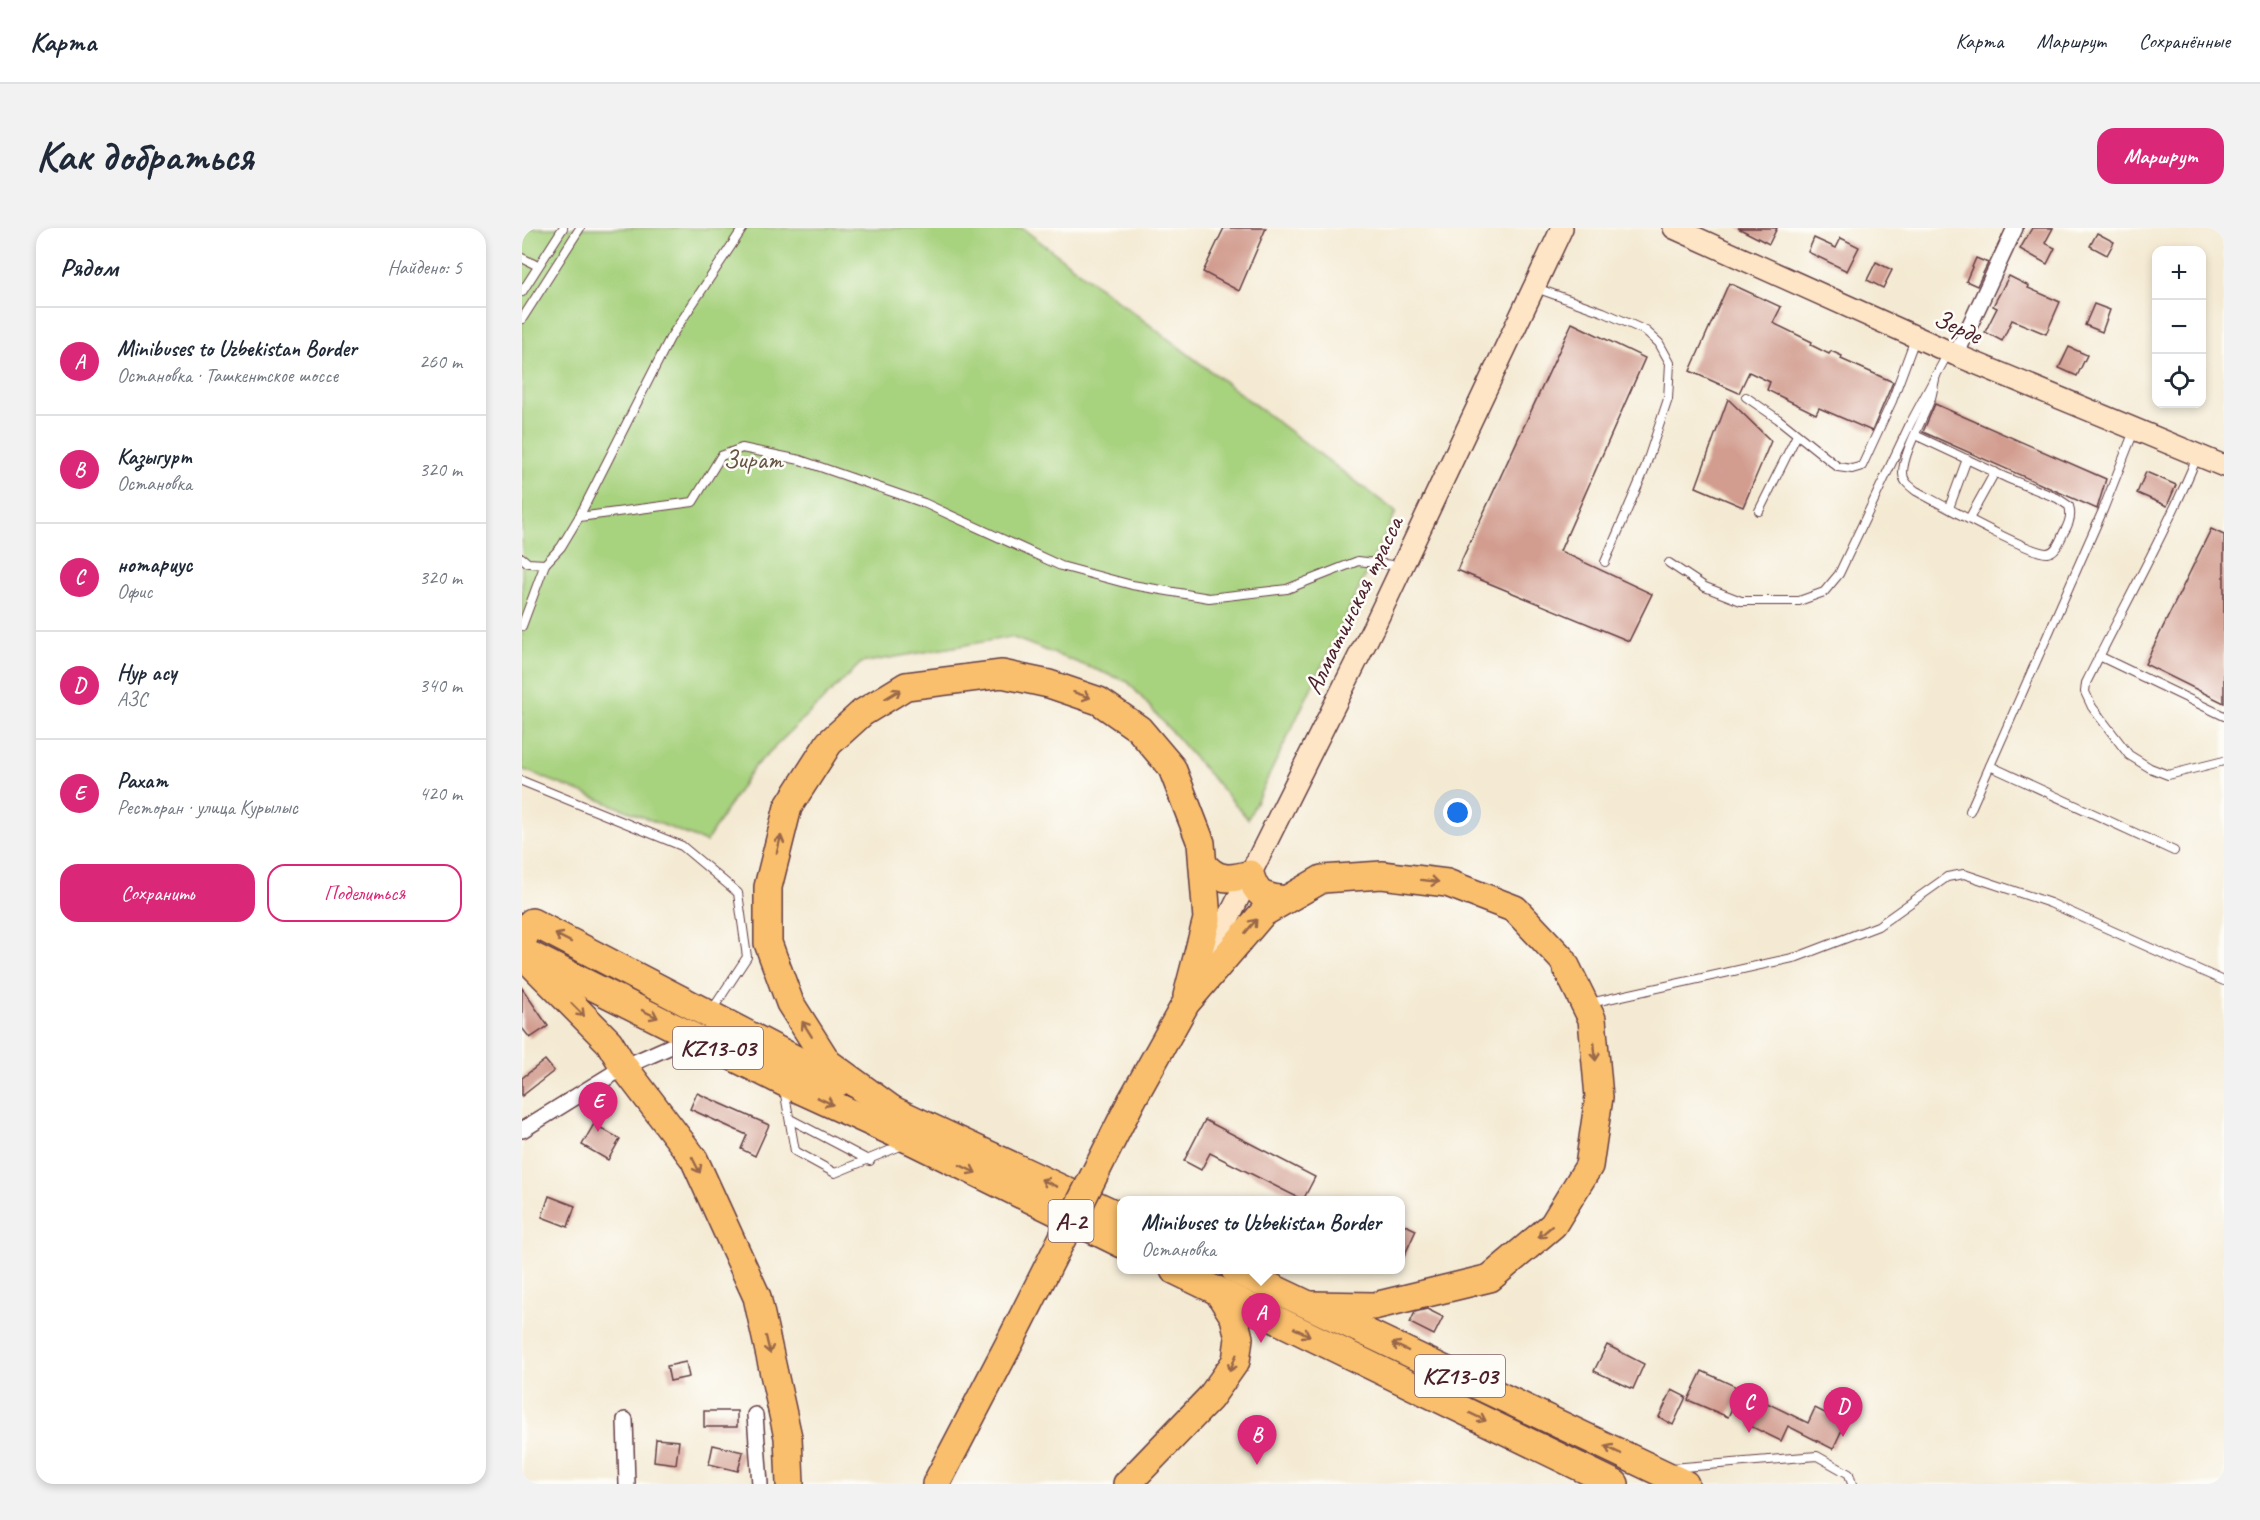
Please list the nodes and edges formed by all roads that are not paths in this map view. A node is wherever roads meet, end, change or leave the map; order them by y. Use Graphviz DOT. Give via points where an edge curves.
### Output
graph roads {
  1 [pos="563,228"];
  2 [pos="580,228"];
  3 [pos="743,228"];
  4 [pos="1562,228"];
  5 [pos="1676,228"];
  6 [pos="2015,228"];
  7 [pos="522,258"];
  8 [pos="538,266"];
  9 [pos="1534,288"];
  10 [pos="522,292"];
  11 [pos="522,319"];
  12 [pos="1916,337"];
  13 [pos="1952,354"];
  14 [pos="1936,375"];
  15 [pos="1746,398"];
  16 [pos="2135,429"];
  17 [pos="1797,435"];
  18 [pos="1916,435"];
  19 [pos="2198,455"];
  20 [pos="1967,459"];
  21 [pos="2224,466"];
  22 [pos="1995,472"];
  23 [pos="1949,508"];
  24 [pos="1758,511"];
  25 [pos="579,517"];
  26 [pos="1969,519"];
  27 [pos="522,558"];
  28 [pos="1605,562"];
  29 [pos="1669,563"];
  30 [pos="545,564"];
  31 [pos="1402,566"];
  32 [pos="522,626"];
  33 [pos="2099,656"];
  34 [pos="2224,716"];
  35 [pos="2224,761"];
  36 [pos="1990,766"];
  37 [pos="522,781"];
  38 [pos="1970,811"];
  39 [pos="2174,850"];
  40 [pos="1203,864"];
  41 [pos="1250,874"];
  42 [pos="1285,900"];
  43 [pos="527,931"];
  44 [pos="522,953"];
  45 [pos="2224,981"];
  46 [pos="1186,1003"];
  47 [pos="1584,1005"];
  48 [pos="709,1014"];
  49 [pos="694,1036"];
  50 [pos="624,1067"];
  51 [pos="783,1082"];
  52 [pos="894,1111"];
  53 [pos="790,1119"];
  54 [pos="522,1130"];
  55 [pos="917,1136"];
  56 [pos="870,1161"];
  57 [pos="1117,1215"];
  58 [pos="1117,1241"];
  59 [pos="1189,1274"];
  60 [pos="1246,1274"];
  61 [pos="1209,1281"];
  62 [pos="1311,1305"];
  63 [pos="755,1414"];
  64 [pos="625,1420"];
  65 [pos="1651,1477"];
  66 [pos="627,1484"];
  67 [pos="760,1484"];
  68 [pos="790,1484"];
  69 [pos="936,1484"];
  70 [pos="1127,1484"];
  71 [pos="1615,1484"];
  72 [pos="1685,1484"];
  73 [pos="1852,1484"];
  1 -- 8 [label="lane"];
  2 -- 11 [label="lane"];
  3 -- 25 [label="lane" via="670,338"];
  4 -- 9 [label="street, Алматинская трасса"];
  5 -- 12 [label="street, Зерде"];
  6 -- 13 [label="street"];
  7 -- 8 [label="lane"];
  8 -- 10 [label="lane"];
  9 -- 28 [label="lane" via="1646,331 1659,343 1670,363 1665,409 1644,471"];
  9 -- 31 [label="street, Алматинская трасса"];
  12 -- 13 [label="street, Зерде"];
  12 -- 17 [label="lane" via="1862,466 1852,470 1838,467"];
  13 -- 14 [label="lane"];
  13 -- 16 [label="street, Зерде"];
  14 -- 18 [label="lane"];
  14 -- 29 [label="lane" via="1839,574 1824,592 1799,601 1741,601 1705,587"];
  15 -- 17 [label="lane"];
  16 -- 19 [label="street, Зерде"];
  16 -- 36 [label="lane"];
  17 -- 24 [label="lane"];
  18 -- 20 [label="lane"];
  18 -- 23 [label="lane" via="1905,463 1906,483"];
  19 -- 21 [label="street, Зерде"];
  19 -- 33 [label="lane" via="2173,513"];
  20 -- 22 [label="lane"];
  20 -- 23 [label="lane"];
  22 -- 26 [label="lane"];
  22 -- 26 [label="lane" via="2069,506 2067,528 2055,550 2038,551"];
  23 -- 26 [label="lane"];
  25 -- 30 [label="lane"];
  25 -- 31 [label="lane" via="693,502 721,456 742,448 800,460 924,503 1061,567 1198,597 1287,589 1358,561"];
  27 -- 30 [label="lane" via="528,563"];
  30 -- 32 [label="lane"];
  31 -- 41 [label="street, Алматинская трасса"];
  33 -- 34 [label="lane"];
  33 -- 35 [label="lane" via="2085,692 2129,754 2168,775"];
  36 -- 38 [label="lane"];
  36 -- 39 [label="lane"];
  37 -- 48 [label="lane" via="682,846 738,893 747,957"];
  40 -- 41 [label="highway" via="1221,878"];
  40 -- 46 [label="highway" via="1207,919"];
  52 -- 40 [label="highway, one-way" via="828,1063 790,1003 768,943 768,887 788,807 830,743 862,713 906,686 1002,674 1099,701 1139,729 1172,768 1201,843"];
  41 -- 42 [label="highway" via="1262,896"];
  41 -- 46 [label="street, Алматинская трасса"];
  46 -- 42 [label="highway, one-way" via="1263,912"];
  42 -- 47 [label="highway, one-way" via="1322,879 1382,875 1447,883 1515,909 1563,960"];
  48 -- 43 [label="highway, KZ13-03, one-way"];
  44 -- 49 [label="highway, KZ13-03, one-way"];
  44 -- 50 [label="highway, one-way" via="609,1042"];
  45 -- 47 [label="lane" via="2050,903 1964,874 1947,877 1878,926 1797,957"];
  46 -- 69 [label="highway, A-2, bridge" via="1132,1100"];
  47 -- 62 [label="highway, one-way" via="1592,1019 1599,1097 1589,1166 1553,1225 1490,1278 1374,1306"];
  48 -- 49 [label="street"];
  48 -- 52 [label="highway, KZ13-03"];
  49 -- 50 [label="street"];
  49 -- 51 [label="highway, KZ13-03"];
  50 -- 54 [label="street"];
  50 -- 68 [label="highway, one-way" via="693,1159 757,1297 788,1437"];
  51 -- 53 [label="lane"];
  51 -- 55 [label="highway, KZ13-03, one-way"];
  52 -- 55 [label="highway"];
  53 -- 56 [label="lane"];
  53 -- 56 [label="lane" via="795,1151 835,1173"];
  55 -- 56 [label="lane"];
  57 -- 55 [label="highway, KZ13-03, one-way"];
  55 -- 58 [label="highway, KZ13-03, one-way"];
  59 -- 61 [label="highway, KZ13-03"];
  60 -- 62 [label="highway, KZ13-03"];
  61 -- 70 [label="highway, one-way" via="1234,1317 1239,1338 1236,1361 1210,1398"];
  61 -- 71 [label="highway, KZ13-03, one-way"];
  65 -- 62 [label="highway, KZ13-03, one-way"];
  63 -- 67 [label="street"];
  64 -- 66 [label="street"];
  65 -- 72 [label="highway, KZ13-03"];
  65 -- 73 [label="lane" via="1817,1456 1849,1474"];
}
